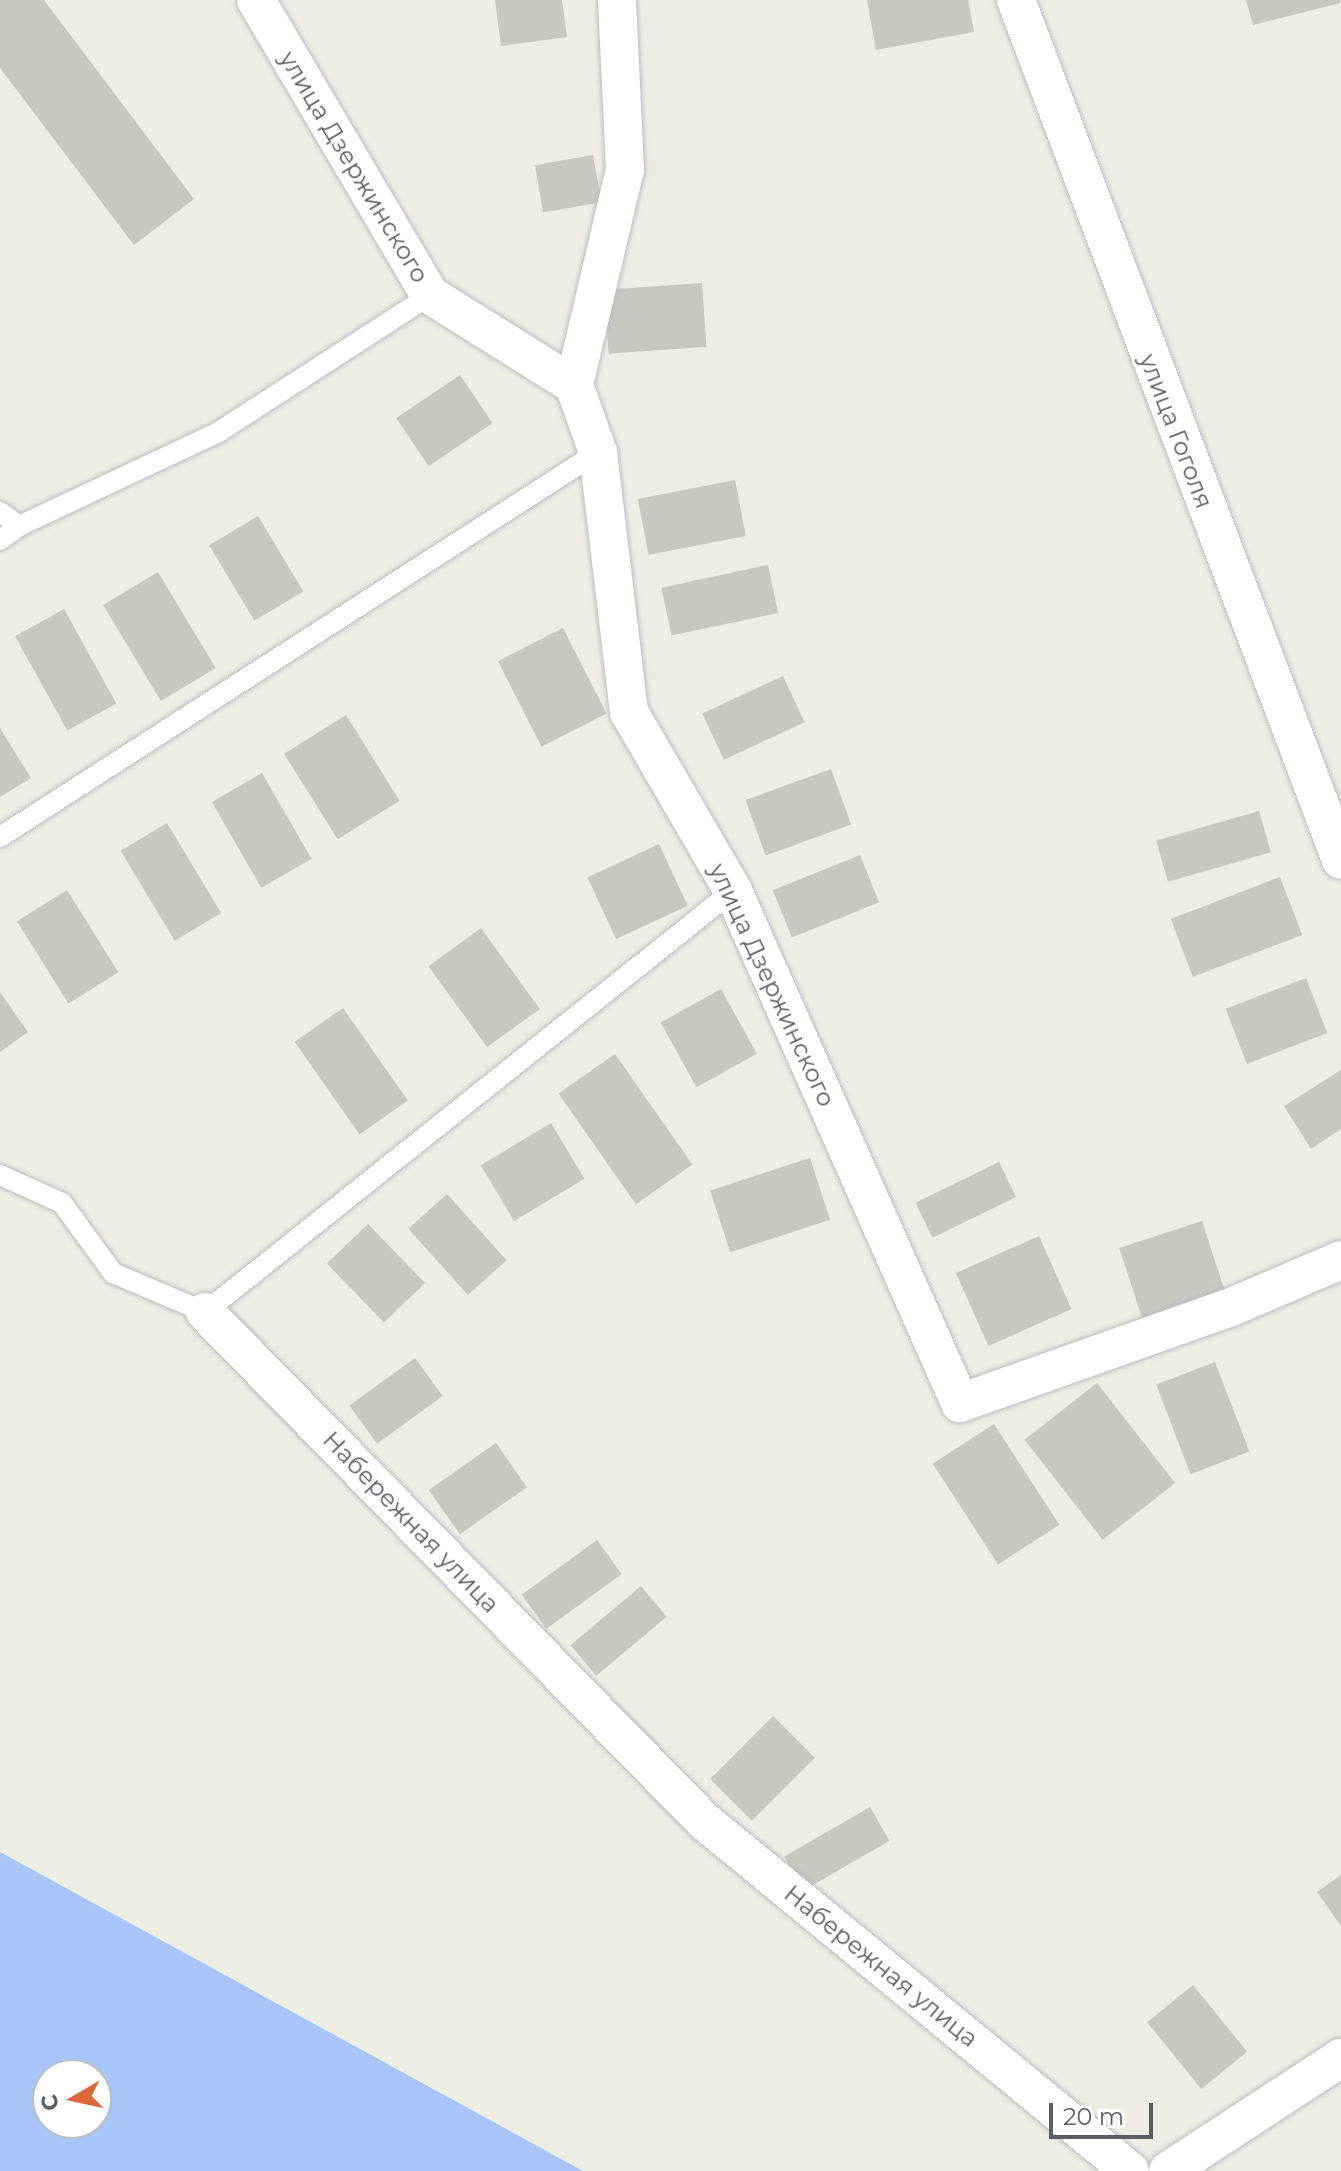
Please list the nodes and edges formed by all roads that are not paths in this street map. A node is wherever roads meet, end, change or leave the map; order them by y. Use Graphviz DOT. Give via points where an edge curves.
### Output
graph roads {
  1 [pos="256,0"];
  2 [pos="617,0"];
  3 [pos="1016,0"];
  4 [pos="430,295"];
  5 [pos="574,385"];
  6 [pos="598,452"];
  7 [pos="0,512"];
  8 [pos="19,526"];
  9 [pos="0,540"];
  10 [pos="0,837"];
  11 [pos="1341,860"];
  12 [pos="733,891"];
  13 [pos="0,1175"];
  14 [pos="1341,1260"];
  15 [pos="205,1312"];
  16 [pos="1341,2058"];
  17 [pos="1130,2171"];
  18 [pos="1168,2171"];
  1 -- 4 [label="street, улица Дзержинского"];
  2 -- 5 [label="street" via="625,170"];
  3 -- 11 [label="street, улица Гоголя"];
  4 -- 5 [label="street, улица Дзержинского"];
  4 -- 8 [label="lane" via="217,433"];
  5 -- 6 [label="street, улица Дзержинского"];
  6 -- 10 [label="lane"];
  6 -- 12 [label="street, улица Дзержинского" via="629,712"];
  7 -- 8 [label="lane"];
  8 -- 9 [label="lane"];
  12 -- 14 [label="street, улица Дзержинского" via="960,1403 1229,1308"];
  12 -- 15 [label="lane"];
  13 -- 15 [label="lane" via="62,1203 113,1273"];
  15 -- 17 [label="street, Набережная улица" via="704,1821"];
  16 -- 18 [label="street"];
}
